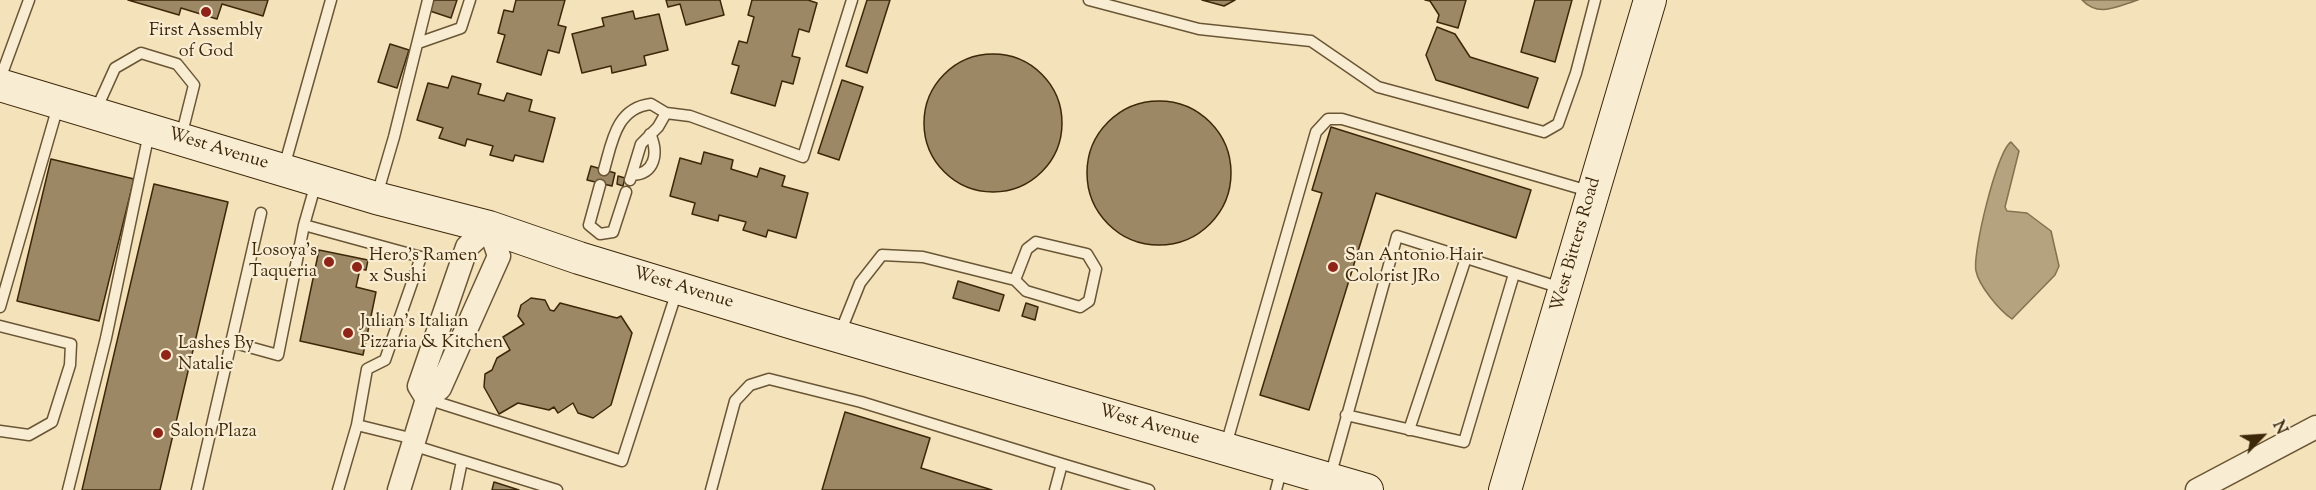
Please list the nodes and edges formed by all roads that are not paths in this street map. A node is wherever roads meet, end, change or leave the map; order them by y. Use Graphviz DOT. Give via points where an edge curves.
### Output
graph roads {
  1 [pos="29,0"];
  2 [pos="331,0"];
  3 [pos="428,0"];
  4 [pos="470,0"];
  5 [pos="852,0"];
  6 [pos="1089,0"];
  7 [pos="1595,0"];
  8 [pos="1650,0"];
  9 [pos="418,42"];
  10 [pos="2,86"];
  11 [pos="59,102"];
  12 [pos="95,113"];
  13 [pos="666,113"];
  14 [pos="150,130"];
  15 [pos="650,134"];
  16 [pos="181,139"];
  17 [pos="283,170"];
  18 [pos="604,170"];
  19 [pos="317,180"];
  20 [pos="600,185"];
  21 [pos="626,192"];
  22 [pos="1593,193"];
  23 [pos="376,198"];
  24 [pos="261,213"];
  25 [pos="304,225"];
  26 [pos="489,227"];
  27 [pos="596,247"];
  28 [pos="1466,258"];
  29 [pos="1514,274"];
  30 [pos="1015,280"];
  31 [pos="678,288"];
  32 [pos="1564,289"];
  33 [pos="0,307"];
  34 [pos="0,326"];
  35 [pos="839,336"];
  36 [pos="231,342"];
  37 [pos="427,399"];
  38 [pos="1347,415"];
  39 [pos="357,425"];
  40 [pos="2316,427"];
  41 [pos="1409,430"];
  42 [pos="0,431"];
  43 [pos="413,442"];
  44 [pos="1225,448"];
  45 [pos="462,461"];
  46 [pos="1062,464"];
  47 [pos="1279,478"];
  48 [pos="1348,486"];
  49 [pos="68,490"];
  50 [pos="197,490"];
  51 [pos="338,490"];
  52 [pos="399,490"];
  53 [pos="456,490"];
  54 [pos="557,490"];
  55 [pos="711,490"];
  56 [pos="1054,490"];
  57 [pos="1149,490"];
  58 [pos="1505,490"];
  59 [pos="2197,490"];
  1 -- 10 [label="lane"];
  2 -- 17 [label="lane"];
  3 -- 9 [label="lane"];
  4 -- 9 [label="lane" via="461,28"];
  5 -- 13 [label="lane" via="803,157 690,116"];
  6 -- 7 [label="lane" via="1199,29 1311,41 1378,87 1544,132 1558,124"];
  8 -- 22 [label="main road, West Bitters Road"];
  9 -- 23 [label="lane"];
  10 -- 11 [label="main road, West Avenue"];
  11 -- 12 [label="main road, West Avenue"];
  11 -- 33 [label="lane"];
  12 -- 14 [label="main road, West Avenue"];
  12 -- 16 [label="lane" via="116,68 141,53 177,64 194,85"];
  13 -- 15 [label="lane"];
  13 -- 18 [label="lane" via="651,104 633,107 614,138"];
  14 -- 16 [label="main road, West Avenue"];
  14 -- 49 [label="lane" via="106,338"];
  15 -- 15 [label="lane" via="641,144 631,178 652,167 655,152"];
  16 -- 17 [label="main road, West Avenue"];
  17 -- 19 [label="main road, West Avenue"];
  19 -- 23 [label="main road, West Avenue"];
  19 -- 25 [label="lane"];
  20 -- 27 [label="lane" via="589,225"];
  21 -- 27 [label="lane" via="613,232"];
  22 -- 32 [label="main road, West Bitters Road"];
  22 -- 44 [label="lane" via="1342,119 1328,120 1316,132"];
  23 -- 26 [label="main road, West Avenue"];
  24 -- 36 [label="lane"];
  25 -- 36 [label="lane" via="278,355"];
  25 -- 39 [label="lane" via="421,257 386,360 367,369"];
  26 -- 27 [label="main road, West Avenue"];
  26 -- 37 [label="street" via="467,247 419,386"];
  26 -- 37 [label="street" via="499,256 440,388"];
  27 -- 31 [label="main road, West Avenue"];
  28 -- 29 [label="lane"];
  28 -- 38 [label="lane" via="1396,236"];
  28 -- 41 [label="lane"];
  29 -- 32 [label="lane"];
  29 -- 41 [label="lane" via="1464,442"];
  30 -- 30 [label="lane" via="1026,291 1080,307 1089,301 1096,269 1088,254 1036,242 1027,249"];
  30 -- 35 [label="lane" via="923,257 882,255 860,283"];
  31 -- 35 [label="main road, West Avenue"];
  31 -- 37 [label="lane" via="622,461"];
  32 -- 58 [label="main road, West Bitters Road"];
  34 -- 42 [label="lane" via="71,344 70,364 52,422 29,435"];
  35 -- 44 [label="main road, West Avenue"];
  36 -- 50 [label="lane"];
  37 -- 43 [label="street"];
  38 -- 41 [label="lane"];
  38 -- 48 [label="lane"];
  39 -- 43 [label="lane"];
  39 -- 51 [label="lane"];
  40 -- 59 [label="street"];
  43 -- 45 [label="lane"];
  43 -- 52 [label="street"];
  44 -- 47 [label="main road, West Avenue"];
  45 -- 53 [label="lane"];
  45 -- 54 [label="lane"];
  46 -- 55 [label="lane" via="861,402 769,379 750,384 735,401"];
  46 -- 56 [label="lane"];
  46 -- 57 [label="lane"];
  47 -- 48 [label="main road, West Avenue"];
}
